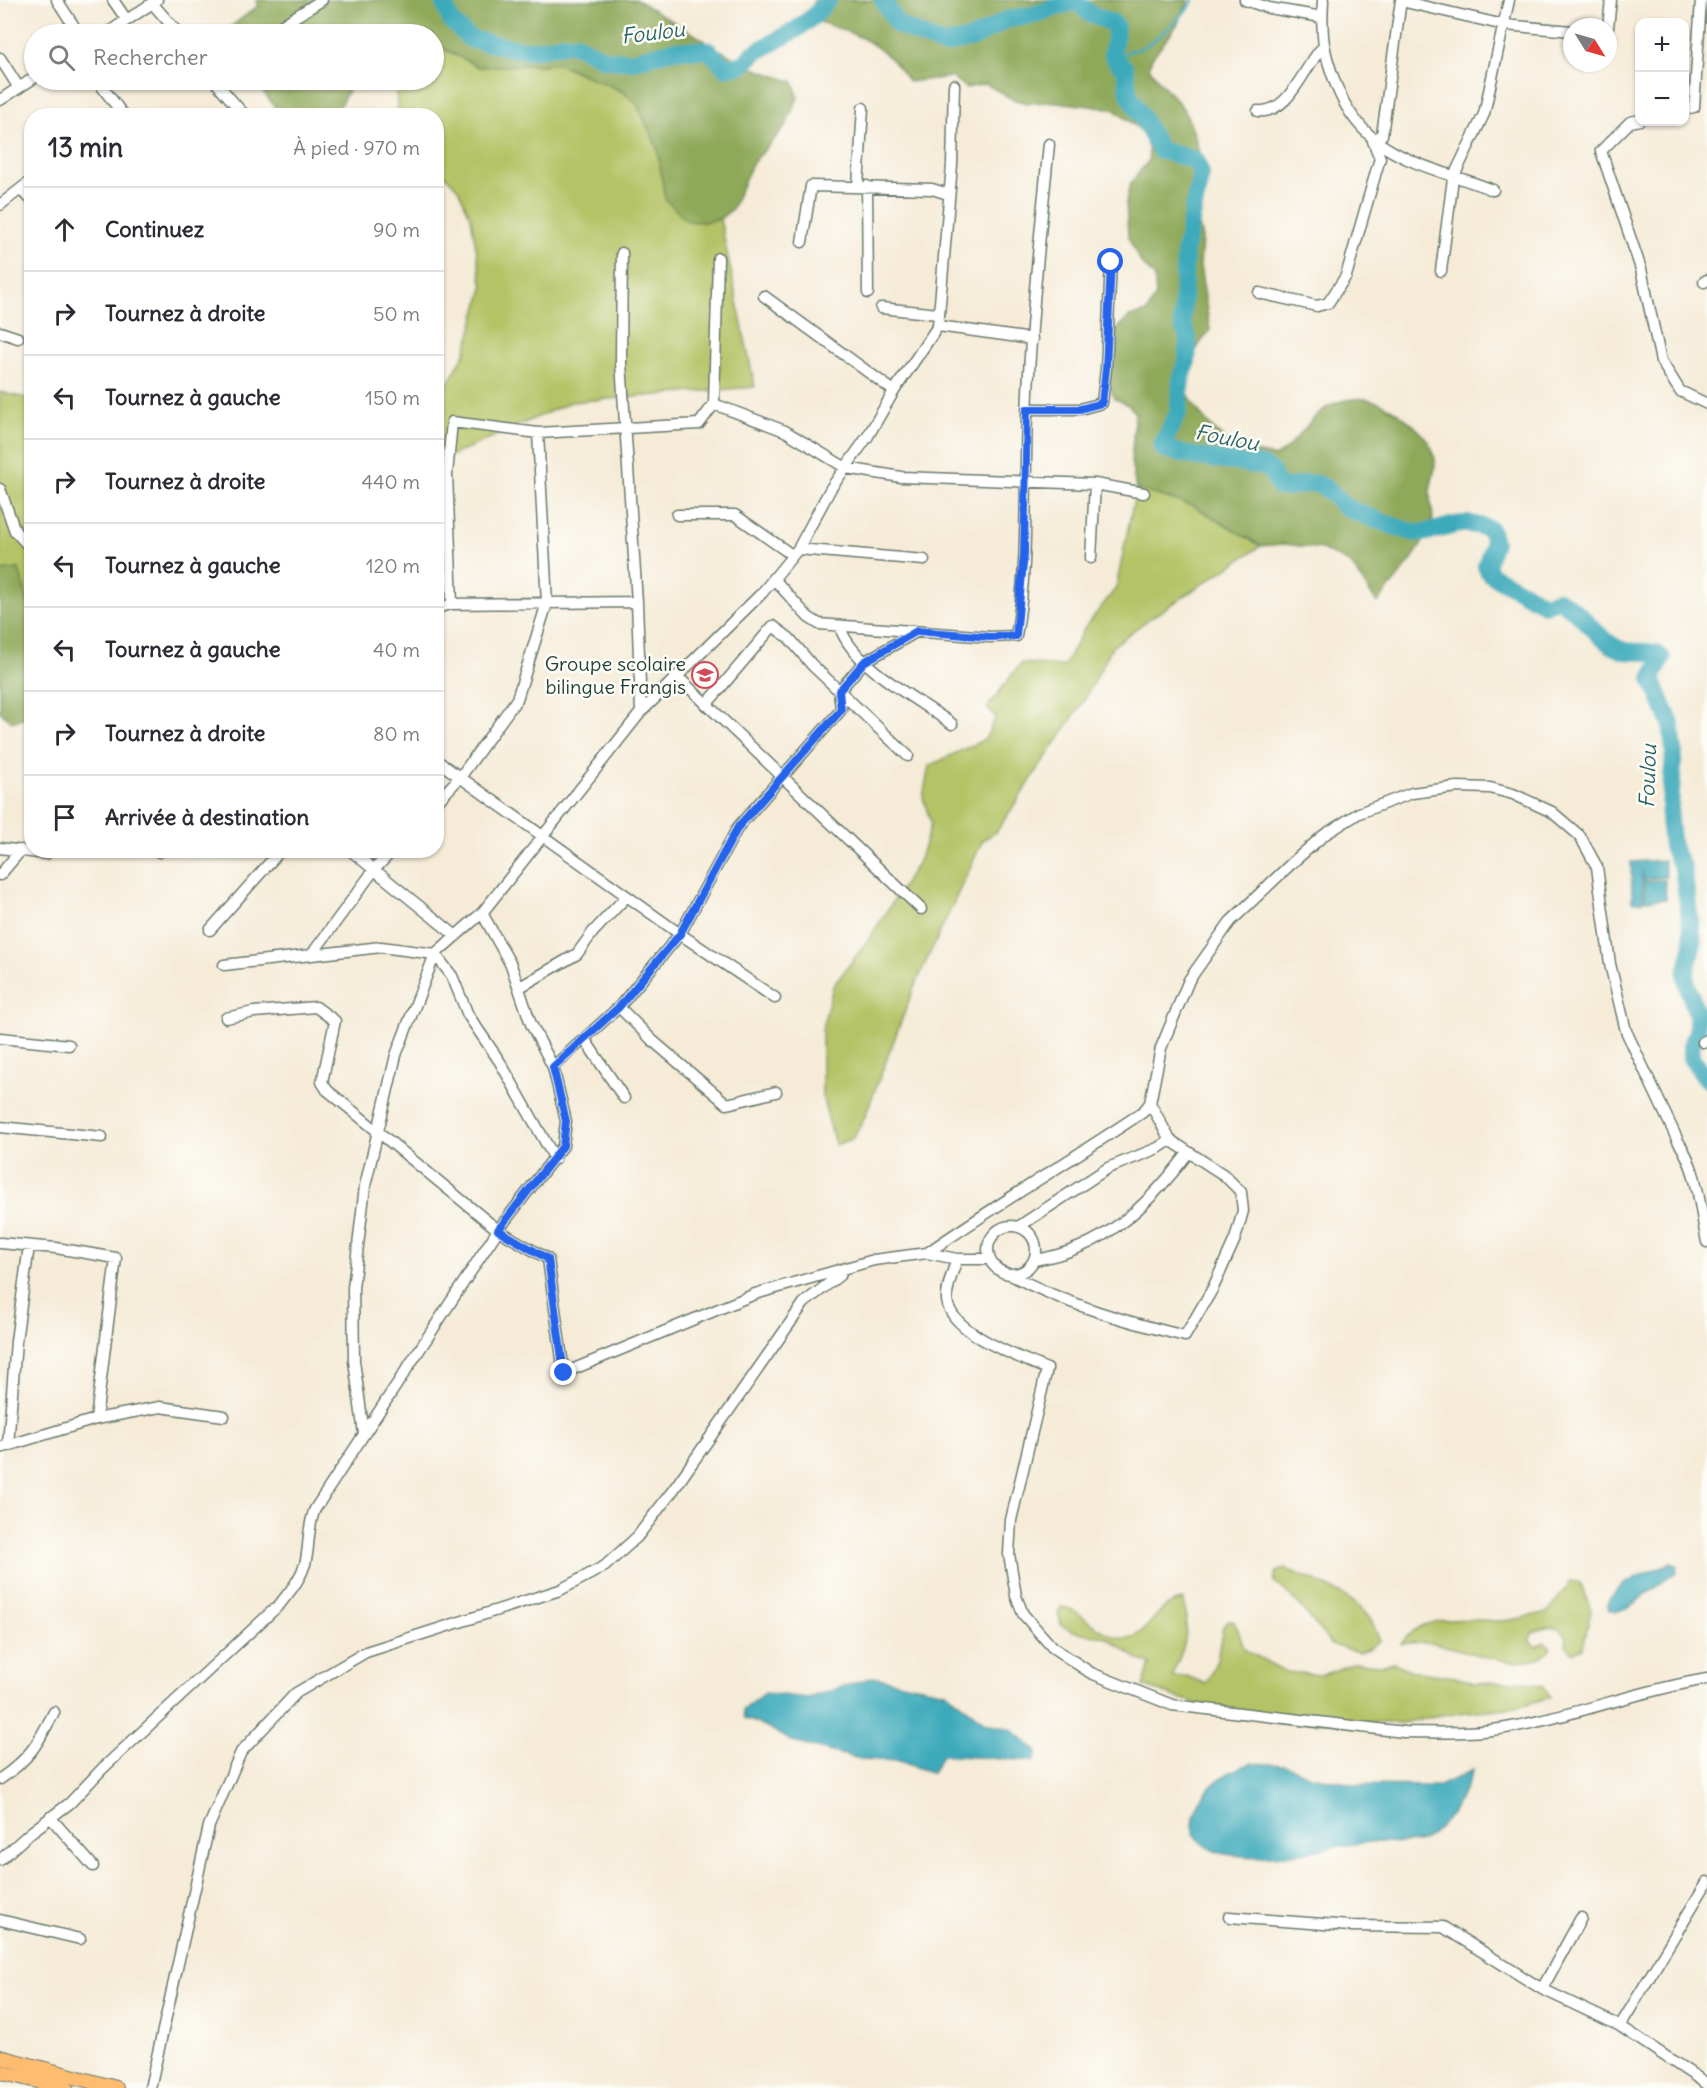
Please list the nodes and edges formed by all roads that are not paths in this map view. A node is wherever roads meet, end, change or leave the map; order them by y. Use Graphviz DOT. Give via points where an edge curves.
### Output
graph roads {
  1 [pos="57,0"];
  2 [pos="113,0"];
  3 [pos="322,0"];
  4 [pos="1245,0"];
  5 [pos="1323,0"];
  6 [pos="1509,0"];
  7 [pos="1611,0"];
  8 [pos="1701,0"];
  9 [pos="154,1"];
  10 [pos="1401,1"];
  11 [pos="1322,17"];
  12 [pos="1609,18"];
  13 [pos="126,19"];
  14 [pos="73,24"];
  15 [pos="119,24"];
  16 [pos="171,24"];
  17 [pos="284,24"];
  18 [pos="1503,25"];
  19 [pos="1563,30"];
  20 [pos="1323,47"];
  21 [pos="0,58"];
  22 [pos="24,85"];
  23 [pos="954,85"];
  24 [pos="19,88"];
  25 [pos="104,90"];
  26 [pos="223,90"];
  27 [pos="0,100"];
  28 [pos="118,108"];
  29 [pos="238,108"];
  30 [pos="863,108"];
  31 [pos="1689,108"];
  32 [pos="1258,111"];
  33 [pos="1635,121"];
  34 [pos="1373,141"];
  35 [pos="1049,144"];
  36 [pos="1453,178"];
  37 [pos="863,186"];
  38 [pos="24,187"];
  39 [pos="20,190"];
  40 [pos="1493,190"];
  41 [pos="24,193"];
  42 [pos="948,194"];
  43 [pos="0,205"];
  44 [pos="802,242"];
  45 [pos="622,253"];
  46 [pos="718,258"];
  47 [pos="1111,262"];
  48 [pos="1441,271"];
  49 [pos="868,292"];
  50 [pos="1260,293"];
  51 [pos="764,296"];
  52 [pos="881,308"];
  53 [pos="938,314"];
  54 [pos="938,326"];
  55 [pos="0,332"];
  56 [pos="18,338"];
  57 [pos="1032,339"];
  58 [pos="894,391"];
  59 [pos="714,404"];
  60 [pos="1707,404"];
  61 [pos="1027,409"];
  62 [pos="627,426"];
  63 [pos="538,433"];
  64 [pos="846,468"];
  65 [pos="1024,480"];
  66 [pos="1095,484"];
  67 [pos="0,489"];
  68 [pos="1144,493"];
  69 [pos="677,515"];
  70 [pos="24,541"];
  71 [pos="795,552"];
  72 [pos="1091,558"];
  73 [pos="924,560"];
  74 [pos="773,578"];
  75 [pos="637,602"];
  76 [pos="547,603"];
  77 [pos="452,604"];
  78 [pos="444,606"];
  79 [pos="840,627"];
  80 [pos="917,631"];
  81 [pos="864,662"];
  82 [pos="677,676"];
  83 [pos="839,691"];
  84 [pos="706,705"];
  85 [pos="641,712"];
  86 [pos="952,724"];
  87 [pos="908,756"];
  88 [pos="444,765"];
  89 [pos="461,776"];
  90 [pos="782,777"];
  91 [pos="444,794"];
  92 [pos="543,835"];
  93 [pos="0,848"];
  94 [pos="21,850"];
  95 [pos="24,850"];
  96 [pos="274,858"];
  97 [pos="360,858"];
  98 [pos="385,858"];
  99 [pos="374,870"];
  100 [pos="0,875"];
  101 [pos="626,897"];
  102 [pos="921,909"];
  103 [pos="482,913"];
  104 [pos="210,930"];
  105 [pos="680,934"];
  106 [pos="456,936"];
  107 [pos="312,954"];
  108 [pos="435,954"];
  109 [pos="224,965"];
  110 [pos="520,987"];
  111 [pos="775,998"];
  112 [pos="619,1007"];
  113 [pos="226,1018"];
  114 [pos="0,1038"];
  115 [pos="585,1040"];
  116 [pos="69,1045"];
  117 [pos="553,1067"];
  118 [pos="776,1092"];
  119 [pos="624,1098"];
  120 [pos="1150,1103"];
  121 [pos="0,1126"];
  122 [pos="378,1132"];
  123 [pos="102,1137"];
  124 [pos="1170,1140"];
  125 [pos="1188,1154"];
  126 [pos="555,1159"];
  127 [pos="1018,1227"];
  128 [pos="498,1230"];
  129 [pos="1707,1242"];
  130 [pos="0,1243"];
  131 [pos="29,1246"];
  132 [pos="927,1253"];
  133 [pos="957,1259"];
  134 [pos="989,1259"];
  135 [pos="1034,1260"];
  136 [pos="852,1268"];
  137 [pos="1011,1275"];
  138 [pos="224,1416"];
  139 [pos="96,1419"];
  140 [pos="364,1434"];
  141 [pos="4,1447"];
  142 [pos="1707,1679"];
  143 [pos="54,1712"];
  144 [pos="0,1779"];
  145 [pos="50,1817"];
  146 [pos="0,1860"];
  147 [pos="93,1866"];
  148 [pos="1707,1882"];
  149 [pos="1230,1917"];
  150 [pos="1581,1918"];
  151 [pos="0,1920"];
  152 [pos="80,1939"];
  153 [pos="1542,1989"];
  154 [pos="1620,2026"];
  155 [pos="0,2057"];
  156 [pos="0,2072"];
  157 [pos="30,2084"];
  158 [pos="1707,2084"];
  159 [pos="66,2088"];
  160 [pos="116,2088"];
  161 [pos="150,2088"];
  1 -- 14 [label="street"];
  2 -- 13 [label="street"];
  3 -- 17 [label="street"];
  4 -- 11 [label="street"];
  5 -- 11 [label="street"];
  6 -- 18 [label="street"];
  7 -- 12 [label="street"];
  8 -- 31 [label="street" via="1694,107"];
  9 -- 13 [label="street"];
  9 -- 16 [label="street"];
  10 -- 18 [label="street"];
  10 -- 34 [label="street" via="1382,135"];
  11 -- 20 [label="street"];
  13 -- 15 [label="street"];
  18 -- 19 [label="street"];
  18 -- 36 [label="street" via="1484,114"];
  20 -- 32 [label="street" via="1288,97 1273,110"];
  20 -- 34 [label="street" via="1342,100"];
  21 -- 24 [label="street"];
  22 -- 24 [label="street"];
  23 -- 42 [label="street"];
  24 -- 27 [label="street"];
  25 -- 28 [label="street"];
  26 -- 29 [label="street"];
  30 -- 37 [label="street"];
  33 -- 60 [label="street" via="1600,151 1641,269 1661,361 1680,391"];
  34 -- 36 [label="street"];
  34 -- 50 [label="street" via="1378,150 1378,165 1346,276 1337,293 1328,303 1317,306"];
  35 -- 57 [label="street"];
  36 -- 40 [label="street"];
  36 -- 48 [label="street"];
  37 -- 42 [label="street" via="932,189"];
  37 -- 44 [label="street" via="811,186"];
  37 -- 49 [label="street"];
  38 -- 39 [label="street"];
  39 -- 41 [label="street"];
  39 -- 43 [label="street"];
  42 -- 53 [label="street" via="949,221"];
  45 -- 62 [label="street" via="621,363"];
  46 -- 59 [label="street"];
  47 -- 61 [label="street" via="1102,403 1080,409"];
  51 -- 58 [label="street"];
  52 -- 53 [label="street"];
  53 -- 54 [label="street"];
  54 -- 57 [label="street"];
  54 -- 58 [label="street"];
  55 -- 56 [label="street"];
  57 -- 61 [label="street"];
  58 -- 64 [label="street"];
  59 -- 62 [label="street" via="699,424"];
  59 -- 64 [label="street" via="785,431"];
  61 -- 65 [label="street"];
  62 -- 63 [label="street"];
  62 -- 75 [label="street"];
  63 -- 76 [label="street"];
  63 -- 77 [label="street" via="452,422 447,474"];
  64 -- 65 [label="street" via="901,477"];
  64 -- 71 [label="street"];
  65 -- 66 [label="street"];
  65 -- 80 [label="street" via="1024,554 1016,636"];
  66 -- 68 [label="street"];
  66 -- 72 [label="street"];
  67 -- 70 [label="street" via="15,531"];
  69 -- 71 [label="street" via="735,515"];
  71 -- 73 [label="street"];
  71 -- 74 [label="street"];
  74 -- 79 [label="street" via="808,617 819,624"];
  74 -- 82 [label="street"];
  75 -- 76 [label="street"];
  75 -- 85 [label="street"];
  76 -- 77 [label="street"];
  76 -- 89 [label="street" via="517,699"];
  77 -- 78 [label="street"];
  79 -- 80 [label="street"];
  79 -- 81 [label="street" via="844,641"];
  80 -- 81 [label="street"];
  81 -- 83 [label="street"];
  81 -- 86 [label="street"];
  82 -- 84 [label="street"];
  82 -- 85 [label="street"];
  83 -- 84 [label="street" via="789,638 773,627"];
  83 -- 87 [label="street"];
  83 -- 90 [label="street" via="841,710"];
  84 -- 90 [label="street"];
  85 -- 92 [label="street"];
  88 -- 89 [label="street"];
  89 -- 91 [label="street"];
  89 -- 92 [label="street"];
  90 -- 102 [label="street"];
  90 -- 105 [label="street" via="726,844 711,880"];
  92 -- 101 [label="street"];
  92 -- 103 [label="street"];
  93 -- 94 [label="street"];
  94 -- 95 [label="street"];
  94 -- 100 [label="street"];
  96 -- 104 [label="street"];
  97 -- 99 [label="street"];
  98 -- 99 [label="street"];
  99 -- 106 [label="street"];
  99 -- 107 [label="street"];
  101 -- 105 [label="street"];
  101 -- 110 [label="street" via="577,954"];
  103 -- 106 [label="street"];
  103 -- 110 [label="street"];
  105 -- 111 [label="street"];
  105 -- 112 [label="street"];
  106 -- 108 [label="street"];
  107 -- 108 [label="street" via="381,947"];
  107 -- 109 [label="street"];
  108 -- 122 [label="street" via="396,1055"];
  108 -- 126 [label="street" via="452,976 468,1015 500,1062"];
  110 -- 117 [label="street" via="531,1024"];
  112 -- 115 [label="street"];
  112 -- 118 [label="street" via="727,1104"];
  113 -- 122 [label="street" via="316,1007 335,1021 322,1082"];
  114 -- 116 [label="street"];
  115 -- 117 [label="street"];
  115 -- 119 [label="street"];
  117 -- 126 [label="street" via="566,1121 563,1146"];
  120 -- 124 [label="street"];
  120 -- 129 [label="street" via="1161,1048 1189,980 1230,922 1324,835 1359,813 1412,793 1457,787 1490,788 1552,812 1580,836 1597,867 1610,964 1626,1031 1689,1158 1697,1180"];
  120 -- 132 [label="street" via="1143,1112"];
  121 -- 123 [label="street"];
  122 -- 128 [label="street"];
  122 -- 140 [label="street" via="365,1186 353,1288 354,1361"];
  124 -- 125 [label="street"];
  124 -- 127 [label="street" via="1108,1168"];
  125 -- 135 [label="street" via="1157,1192 1110,1232 1072,1252"];
  125 -- 137 [label="street" via="1224,1175 1241,1192 1243,1211 1213,1288 1185,1336 1086,1309"];
  126 -- 128 [label="street"];
  127 -- 134 [label="street" via="994,1234"];
  127 -- 135 [label="street" via="1028,1231 1034,1240"];
  128 -- 136 [label="street" via="548,1259 564,1373 755,1294"];
  128 -- 140 [label="street"];
  130 -- 131 [label="street"];
  131 -- 139 [label="street" via="116,1258"];
  131 -- 141 [label="street"];
  132 -- 133 [label="street"];
  132 -- 136 [label="street" via="874,1260"];
  133 -- 134 [label="street"];
  133 -- 142 [label="street" via="946,1298 952,1317 997,1347 1047,1369 1011,1520 1011,1576 1023,1614 1033,1627 1052,1647 1091,1673 1172,1705 1438,1732 1491,1730"];
  134 -- 137 [label="street" via="994,1267"];
  135 -- 137 [label="street" via="1025,1271"];
  136 -- 161 [label="street" via="804,1303 674,1490 637,1537 606,1566 560,1590 366,1652 296,1693 241,1752 209,1826"];
  138 -- 139 [label="street" via="160,1407"];
  139 -- 141 [label="street"];
  140 -- 145 [label="street" via="315,1509 299,1581 70,1803"];
  143 -- 144 [label="street" via="40,1742"];
  145 -- 146 [label="street"];
  145 -- 147 [label="street"];
  148 -- 154 [label="street"];
  149 -- 153 [label="street" via="1350,1926 1443,1927"];
  150 -- 153 [label="street"];
  151 -- 152 [label="street"];
  153 -- 154 [label="street"];
  154 -- 158 [label="street"];
  155 -- 160 [label="main road"];
  156 -- 157 [label="main road"];
  157 -- 159 [label="main road"];
}
